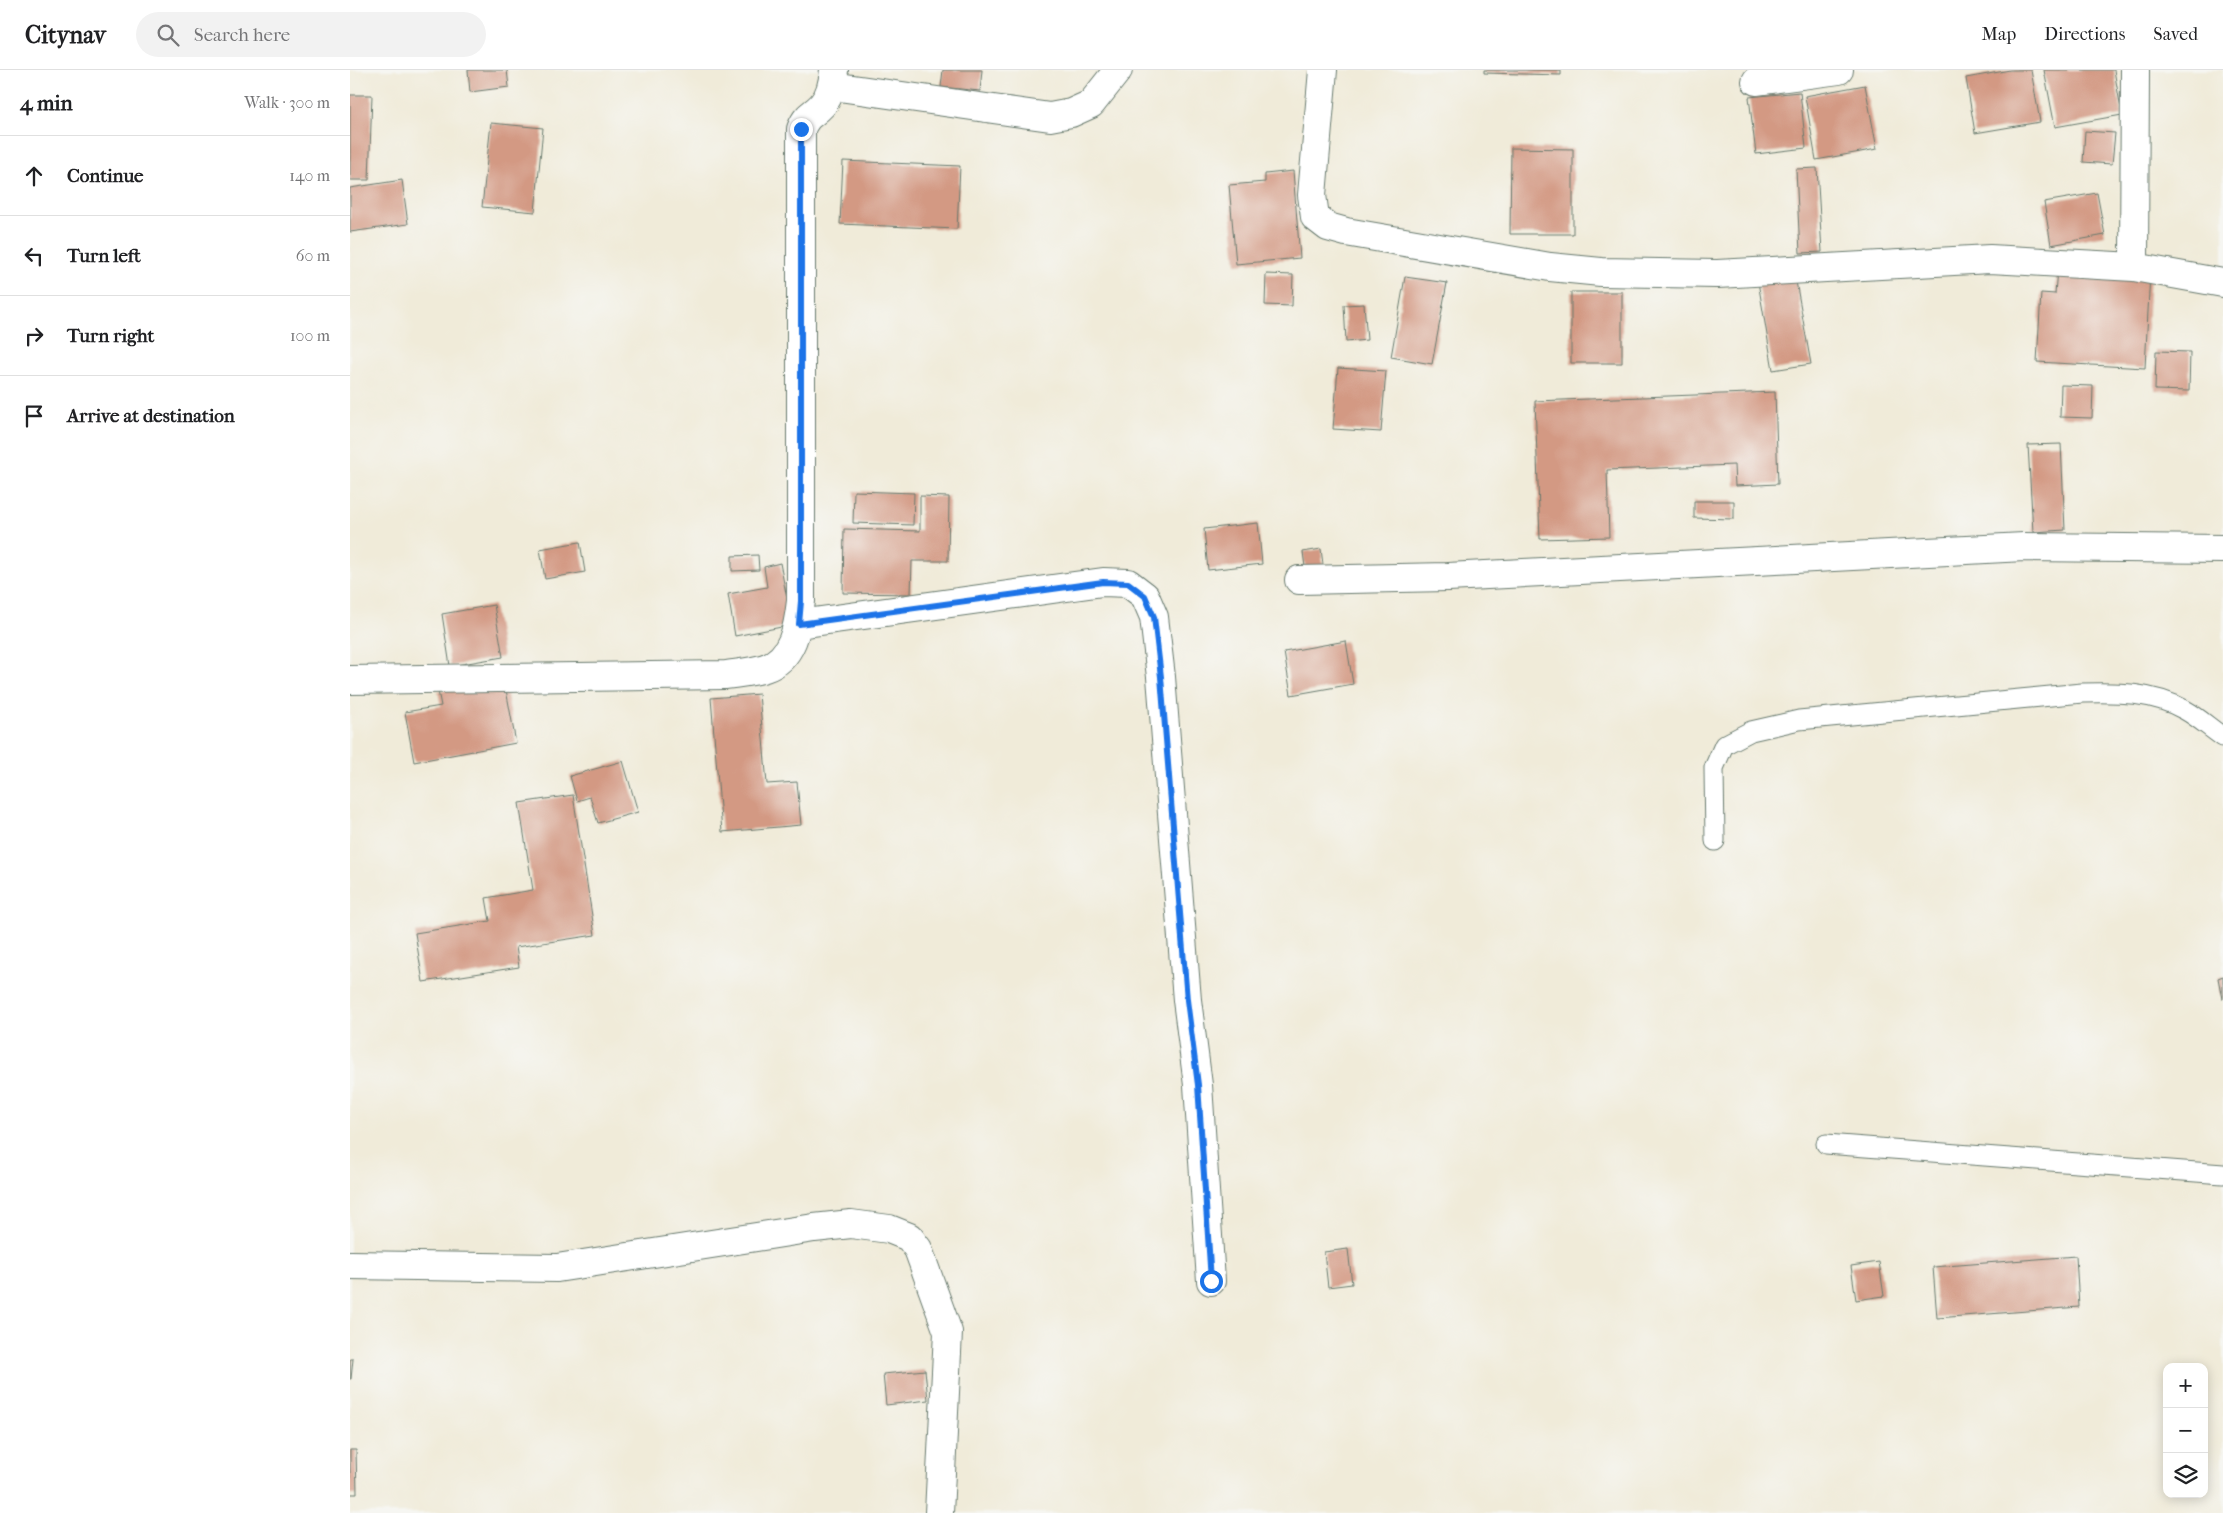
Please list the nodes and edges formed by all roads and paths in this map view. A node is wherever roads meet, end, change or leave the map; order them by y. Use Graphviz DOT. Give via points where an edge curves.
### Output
graph roads {
  1 [pos="1118,70"];
  2 [pos="1323,70"];
  3 [pos="1839,70"];
  4 [pos="2135,70"];
  5 [pos="833,78"];
  6 [pos="1756,81"];
  7 [pos="2134,267"];
  8 [pos="2223,283"];
  9 [pos="2223,549"];
  10 [pos="1299,580"];
  11 [pos="799,624"];
  12 [pos="350,680"];
  13 [pos="2223,738"];
  14 [pos="1715,842"];
  15 [pos="1826,1144"];
  16 [pos="2223,1174"];
  17 [pos="350,1265"];
  18 [pos="1211,1281"];
  19 [pos="940,1513"];
  1 -- 5 [label="street" via="1091,104 1071,113 1050,117"];
  2 -- 7 [label="street" via="1312,195 1315,217 1328,227 1346,232 1550,267 1601,272 1717,274 1990,259"];
  3 -- 6 [label="street"];
  4 -- 7 [label="street"];
  5 -- 11 [label="street" via="822,104 806,117 801,129"];
  7 -- 8 [label="street"];
  9 -- 10 [label="street" via="2024,547 1448,577"];
  11 -- 12 [label="street" via="788,652 766,668 726,675"];
  11 -- 18 [label="street" via="1103,582 1128,583 1145,596 1154,617 1161,677 1186,990 1198,1085"];
  13 -- 14 [label="lane" via="2185,710 2159,699 2126,692 2082,693 1799,720 1751,731 1724,745 1714,768"];
  15 -- 16 [label="lane"];
  17 -- 19 [label="street" via="557,1268 852,1224 889,1229 909,1237 918,1249 948,1332"];
}
